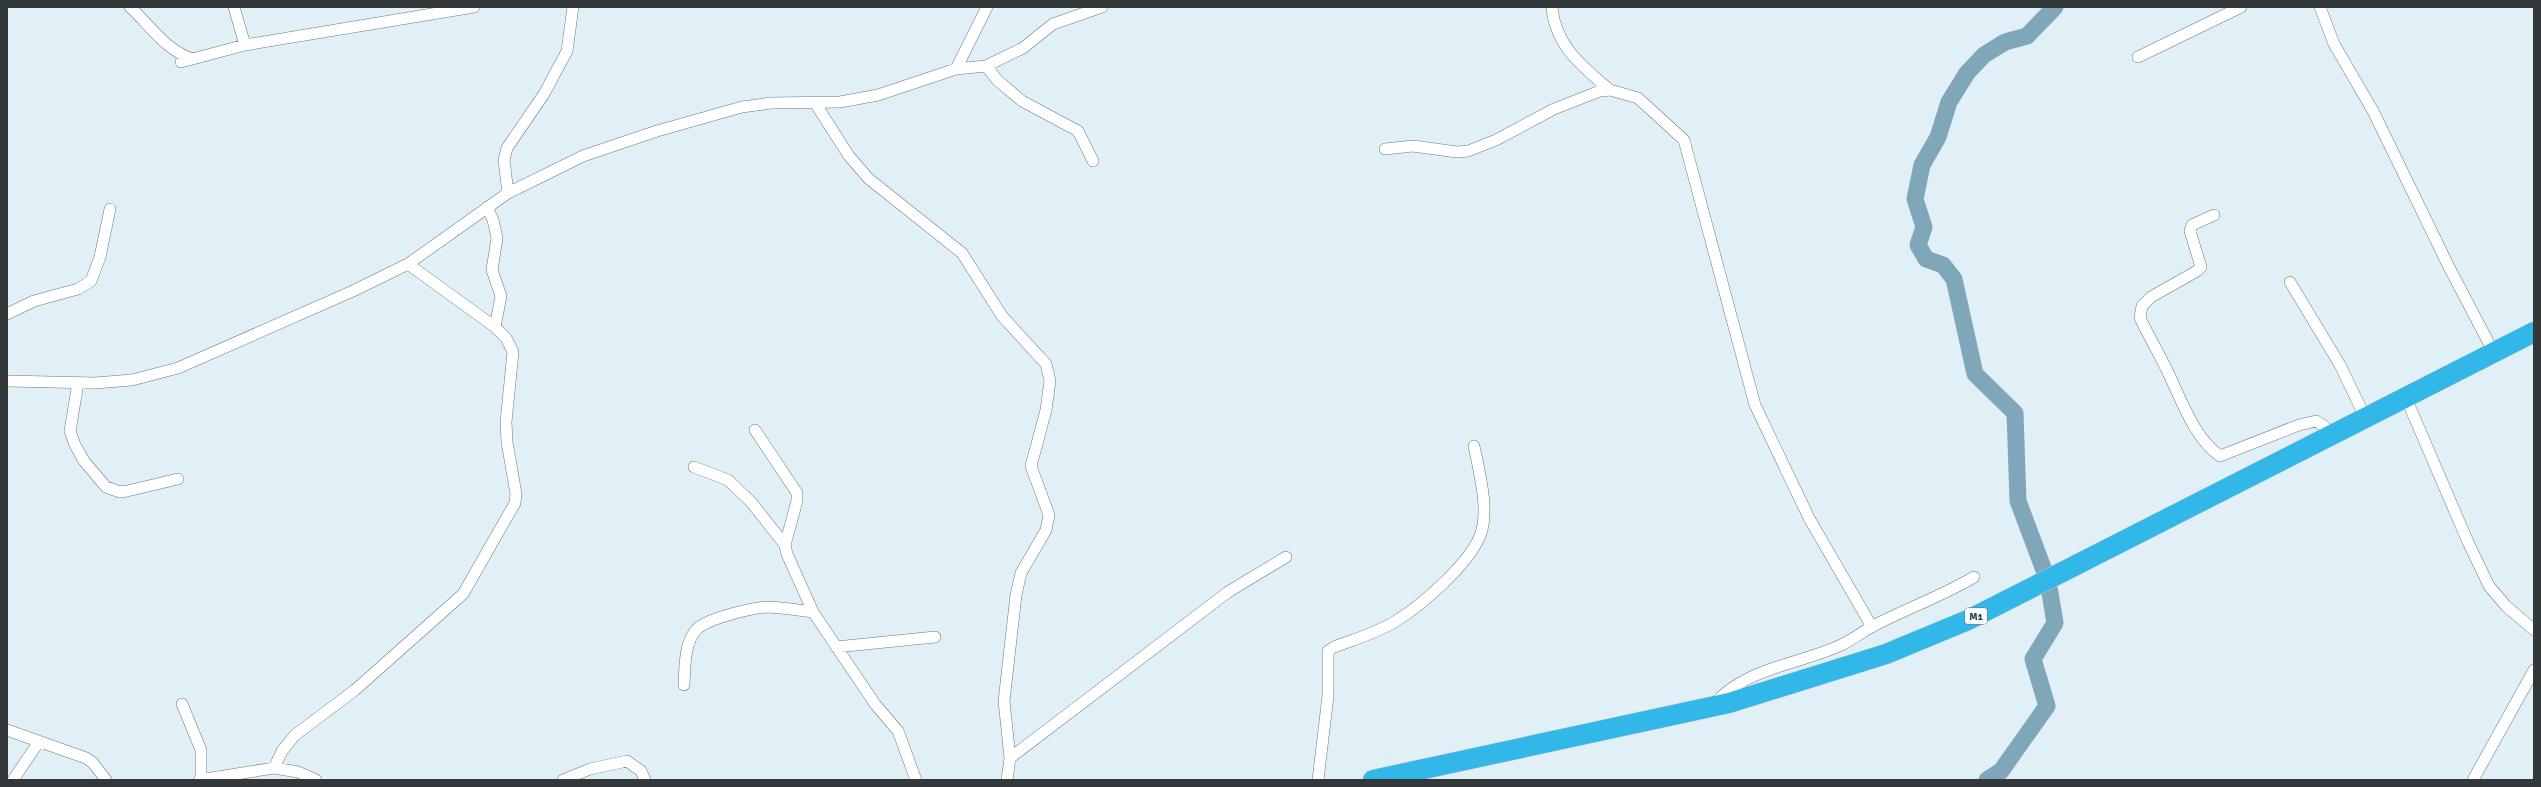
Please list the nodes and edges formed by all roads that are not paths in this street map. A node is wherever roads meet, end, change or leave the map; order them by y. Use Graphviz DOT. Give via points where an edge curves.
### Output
graph roads {
  1 [pos="130,7"];
  2 [pos="234,7"];
  3 [pos="474,7"];
  4 [pos="573,7"];
  5 [pos="987,7"];
  6 [pos="1102,7"];
  7 [pos="1552,7"];
  8 [pos="2242,7"];
  9 [pos="2320,7"];
  10 [pos="245,45"];
  11 [pos="2138,57"];
  12 [pos="193,59"];
  13 [pos="181,62"];
  14 [pos="986,66"];
  15 [pos="956,69"];
  16 [pos="1610,90"];
  17 [pos="815,103"];
  18 [pos="1386,149"];
  19 [pos="1093,161"];
  20 [pos="508,193"];
  21 [pos="487,207"];
  22 [pos="110,209"];
  23 [pos="2214,215"];
  24 [pos="408,264"];
  25 [pos="2290,282"];
  26 [pos="7,314"];
  27 [pos="495,327"];
  28 [pos="2534,332"];
  29 [pos="2494,353"];
  30 [pos="7,381"];
  31 [pos="78,383"];
  32 [pos="2406,398"];
  33 [pos="2366,419"];
  34 [pos="755,430"];
  35 [pos="2329,437"];
  36 [pos="1474,446"];
  37 [pos="694,467"];
  38 [pos="178,480"];
  39 [pos="785,545"];
  40 [pos="1286,557"];
  41 [pos="1974,577"];
  42 [pos="813,612"];
  43 [pos="1872,627"];
  44 [pos="2534,630"];
  45 [pos="934,637"];
  46 [pos="836,647"];
  47 [pos="2534,670"];
  48 [pos="684,685"];
  49 [pos="182,704"];
  50 [pos="1711,707"];
  51 [pos="7,730"];
  52 [pos="38,743"];
  53 [pos="1010,758"];
  54 [pos="274,768"];
  55 [pos="13,780"];
  56 [pos="106,780"];
  57 [pos="200,780"];
  58 [pos="316,780"];
  59 [pos="563,780"];
  60 [pos="645,780"];
  61 [pos="916,780"];
  62 [pos="1007,780"];
  63 [pos="1318,780"];
  64 [pos="1373,780"];
  65 [pos="2472,780"];
  1 -- 12 [label="street" via="175,51"];
  2 -- 10 [label="street"];
  3 -- 10 [label="street"];
  4 -- 20 [label="street" via="567,51 544,94 508,148 504,160"];
  5 -- 15 [label="street"];
  6 -- 14 [label="street" via="1053,24 1023,48"];
  7 -- 16 [label="street" via="1560,40 1574,59"];
  8 -- 11 [label="street"];
  9 -- 29 [label="street" via="2334,44 2373,111"];
  10 -- 12 [label="street"];
  12 -- 13 [label="street"];
  14 -- 15 [label="street"];
  14 -- 19 [label="street" via="997,80 1022,102 1078,131"];
  15 -- 17 [label="street" via="878,96"];
  16 -- 18 [label="street" via="1600,91 1554,109 1496,140 1468,151 1413,146"];
  16 -- 43 [label="street" via="1638,98 1684,140 1755,405 1809,518"];
  17 -- 20 [label="street" via="771,103 742,107 657,131 583,156"];
  17 -- 53 [label="street" via="849,156 869,179 962,253 1002,316 1046,364 1050,381 1046,410 1031,466 1049,515 1046,530 1021,573 1016,595 1004,701"];
  20 -- 21 [label="street"];
  21 -- 24 [label="street"];
  21 -- 27 [label="street" via="497,238 492,270 501,296"];
  22 -- 26 [label="street" via="100,257 90,281 78,289 34,301"];
  23 -- 35 [label="street" via="2192,225 2190,231 2201,267 2151,297 2142,306 2140,318 2179,399 2196,429 2212,451 2220,456 2316,421 2324,426"];
  24 -- 27 [label="street"];
  24 -- 31 [label="street" via="178,368 132,380"];
  25 -- 33 [label="street" via="2340,364"];
  27 -- 54 [label="street" via="506,338 513,352 506,422 515,503 464,594 354,690 295,735 282,751"];
  28 -- 29 [label="highway, M1"];
  29 -- 32 [label="highway, M1"];
  30 -- 31 [label="street"];
  31 -- 38 [label="street" via="70,431 84,461 106,487 120,492"];
  32 -- 33 [label="highway, M1"];
  32 -- 44 [label="street" via="2489,586 2506,606"];
  33 -- 35 [label="highway, M1"];
  34 -- 39 [label="street" via="797,493"];
  35 -- 50 [label="highway, M1" via="1947,629 1886,654"];
  36 -- 63 [label="street" via="1484,497 1480,535 1466,561 1436,590 1396,621 1334,646 1328,651 1328,696"];
  37 -- 39 [label="street" via="728,480 751,502"];
  39 -- 42 [label="street"];
  40 -- 53 [label="street" via="1228,592"];
  41 -- 43 [label="street"];
  42 -- 46 [label="street"];
  42 -- 48 [label="street" via="769,607 707,623 697,629 686,654"];
  43 -- 50 [label="street" via="1842,645 1745,678 1724,692"];
  45 -- 46 [label="street"];
  46 -- 61 [label="street" via="875,704 898,731"];
  47 -- 65 [label="street"];
  49 -- 57 [label="street" via="201,750"];
  50 -- 64 [label="highway, M1"];
  51 -- 52 [label="street"];
  52 -- 55 [label="street"];
  52 -- 56 [label="street" via="86,758"];
  53 -- 62 [label="street"];
  54 -- 57 [label="street"];
  54 -- 58 [label="street" via="298,772"];
  59 -- 60 [label="street" via="590,769 627,762 641,771"];
}
